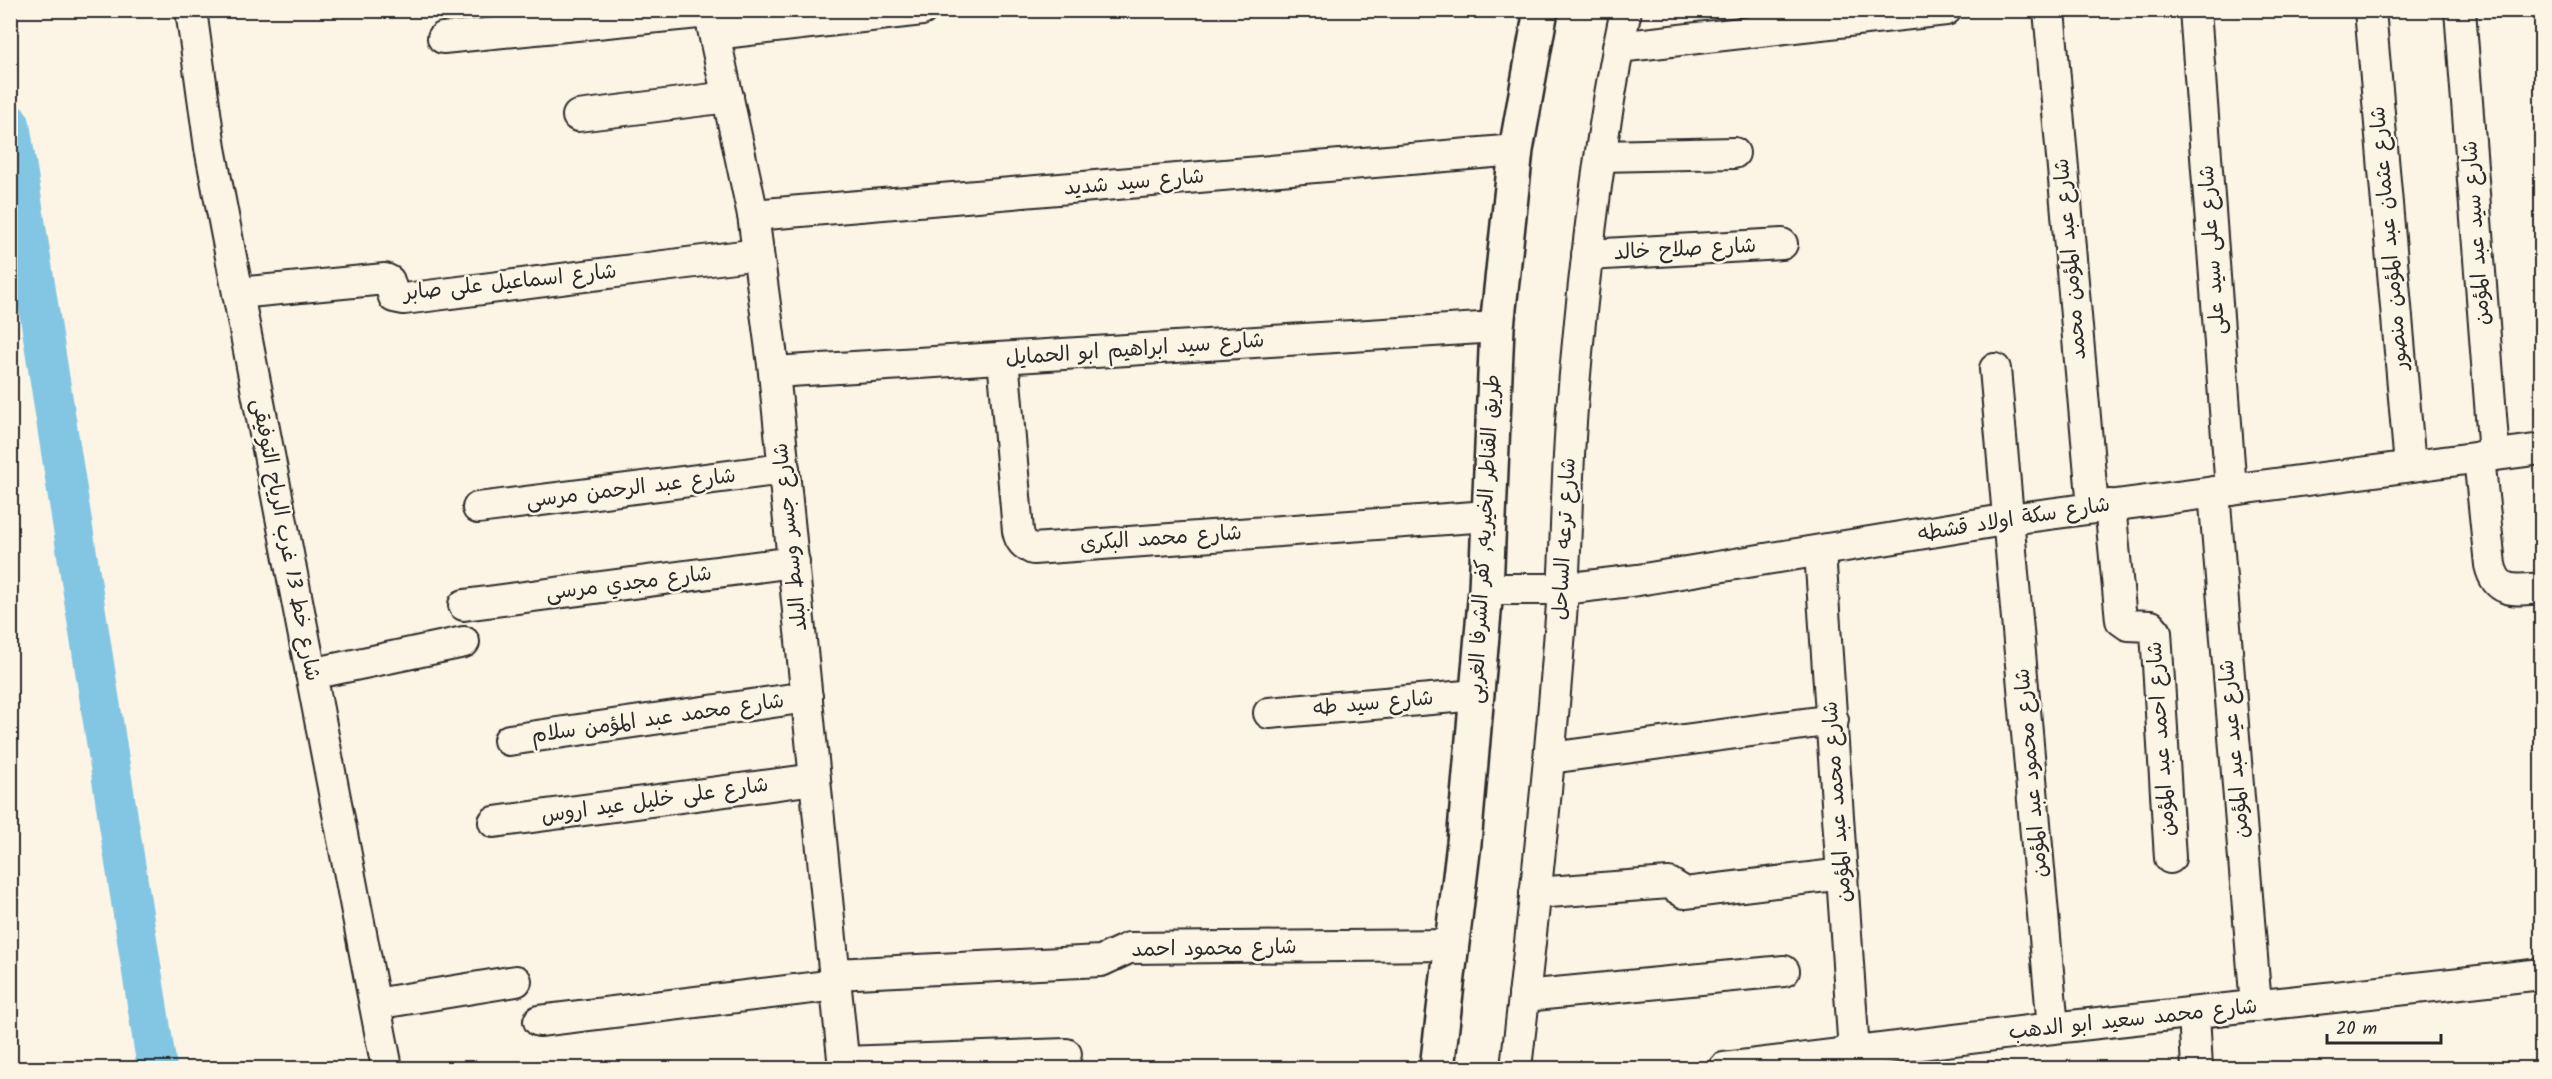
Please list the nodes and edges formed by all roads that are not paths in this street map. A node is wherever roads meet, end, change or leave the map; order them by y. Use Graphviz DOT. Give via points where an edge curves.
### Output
graph roads {
  1 [pos="191,10"];
  2 [pos="922,10"];
  3 [pos="1541,10"];
  4 [pos="1626,10"];
  5 [pos="1946,10"];
  6 [pos="2049,10"];
  7 [pos="2195,10"];
  8 [pos="2370,10"];
  9 [pos="2460,10"];
  10 [pos="1858,15"];
  11 [pos="711,19"];
  12 [pos="443,38"];
  13 [pos="1618,46"];
  14 [pos="728,97"];
  15 [pos="578,116"];
  16 [pos="1516,150"];
  17 [pos="1734,153"];
  18 [pos="1601,156"];
  19 [pos="753,215"];
  20 [pos="1782,244"];
  21 [pos="758,254"];
  22 [pos="1587,255"];
  23 [pos="238,293"];
  24 [pos="1497,327"];
  25 [pos="1004,358"];
  26 [pos="1995,369"];
  27 [pos="774,372"];
  28 [pos="2541,449"];
  29 [pos="2487,456"];
  30 [pos="2410,466"];
  31 [pos="784,469"];
  32 [pos="2223,491"];
  33 [pos="2102,507"];
  34 [pos="478,508"];
  35 [pos="1488,516"];
  36 [pos="2010,519"];
  37 [pos="1820,552"];
  38 [pos="794,562"];
  39 [pos="2541,588"];
  40 [pos="1486,589"];
  41 [pos="1563,589"];
  42 [pos="464,605"];
  43 [pos="464,642"];
  44 [pos="311,674"];
  45 [pos="1477,695"];
  46 [pos="807,697"];
  47 [pos="1269,713"];
  48 [pos="1833,720"];
  49 [pos="510,740"];
  50 [pos="1550,758"];
  51 [pos="815,779"];
  52 [pos="495,822"];
  53 [pos="2170,858"];
  54 [pos="1843,874"];
  55 [pos="1535,893"];
  56 [pos="1452,945"];
  57 [pos="1784,971"];
  58 [pos="2541,974"];
  59 [pos="836,979"];
  60 [pos="516,981"];
  61 [pos="1524,996"];
  62 [pos="375,1004"];
  63 [pos="2256,1006"];
  64 [pos="2194,1013"];
  65 [pos="539,1021"];
  66 [pos="2053,1028"];
  67 [pos="1854,1052"];
  68 [pos="1066,1054"];
  69 [pos="844,1065"];
  70 [pos="1755,1066"];
  71 [pos="387,1068"];
  72 [pos="1437,1068"];
  73 [pos="1516,1068"];
  74 [pos="1724,1068"];
  75 [pos="2197,1068"];
  1 -- 23 [label="street, شارع خط 13 غرب الرياح التوفيقى" via="210,148"];
  2 -- 11 [label="street"];
  3 -- 16 [label="street, طريق القناطر الخيريه, كفر الشرفا الغربى"];
  4 -- 13 [label="street, شارع ترعه الساحل"];
  5 -- 10 [label="street"];
  6 -- 33 [label="street, شارع عبد المؤمن محمد"];
  7 -- 32 [label="street, شارع على سيد على"];
  8 -- 30 [label="street, شارع عثمان عبد المؤمن منصور"];
  9 -- 29 [label="street, شارع سيد عبد المؤمن"];
  10 -- 13 [label="street"];
  11 -- 12 [label="street"];
  11 -- 14 [label="street, شارع جسر وسط البلد"];
  13 -- 18 [label="street, شارع ترعه الساحل"];
  14 -- 15 [label="street"];
  14 -- 19 [label="street, شارع جسر وسط البلد"];
  16 -- 19 [label="street, شارع سيد شديد"];
  16 -- 24 [label="street, طريق القناطر الخيريه, كفر الشرفا الغربى"];
  17 -- 18 [label="street"];
  18 -- 22 [label="street, شارع ترعه الساحل"];
  19 -- 21 [label="street, شارع جسر وسط البلد"];
  20 -- 22 [label="street, شارع صلاح خالد"];
  21 -- 23 [label="street, شارع اسماعيل على صابر" via="404,299 394,297 386,279"];
  21 -- 27 [label="street, شارع جسر وسط البلد"];
  22 -- 41 [label="street, شارع ترعه الساحل" via="1573,399"];
  23 -- 44 [label="street, شارع خط 13 غرب الرياح التوفيقى"];
  24 -- 25 [label="street, شارع سيد ابراهيم ابو الحمايل"];
  24 -- 35 [label="street, طريق القناطر الخيريه, كفر الشرفا الغربى"];
  25 -- 27 [label="street, شارع سيد ابراهيم ابو الحمايل"];
  25 -- 35 [label="street, شارع محمد البكرى" via="1017,531 1025,546 1033,549"];
  26 -- 36 [label="street, شارع محمود عبد المؤمن"];
  27 -- 31 [label="street, شارع جسر وسط البلد"];
  28 -- 29 [label="street, شارع سكة اولاد قشطه"];
  29 -- 30 [label="street, شارع سكة اولاد قشطه"];
  29 -- 39 [label="street, شارع سيد عبد المؤمن" via="2493,578 2503,588"];
  30 -- 32 [label="street, شارع سكة اولاد قشطه"];
  31 -- 34 [label="street, شارع عبد الرحمن مرسى"];
  31 -- 38 [label="street, شارع جسر وسط البلد"];
  32 -- 33 [label="street, شارع سكة اولاد قشطه"];
  32 -- 63 [label="street, شارع عيد عبد المؤمن"];
  33 -- 36 [label="street, شارع سكة اولاد قشطه"];
  33 -- 53 [label="street, شارع احمد عبد المؤمن" via="2121,620 2128,625 2151,626 2156,632"];
  35 -- 40 [label="street, طريق القناطر الخيريه, كفر الشرفا الغربى"];
  36 -- 37 [label="street, شارع سكة اولاد قشطه"];
  36 -- 66 [label="street, شارع محمود عبد المؤمن"];
  37 -- 41 [label="street, شارع سكة اولاد قشطه"];
  37 -- 48 [label="street, شارع محمد عبد المؤمن"];
  38 -- 42 [label="street, شارع مجدي مرسى"];
  38 -- 46 [label="street, شارع جسر وسط البلد"];
  40 -- 41 [label="street, شارع سكة اولاد قشطه"];
  40 -- 45 [label="street, طريق القناطر الخيريه, كفر الشرفا الغربى"];
  41 -- 50 [label="street, شارع ترعه الساحل"];
  43 -- 44 [label="street"];
  44 -- 62 [label="street, شارع خط 13 غرب الرياح التوفيقى"];
  45 -- 47 [label="street, شارع سيد طه"];
  45 -- 56 [label="street, طريق القناطر الخيريه, كفر الشرفا الغربى"];
  46 -- 49 [label="street, شارع محمد عبد المؤمن سلام"];
  46 -- 51 [label="street, شارع جسر وسط البلد"];
  48 -- 50 [label="street"];
  48 -- 54 [label="street, شارع محمد عبد المؤمن"];
  50 -- 55 [label="street, شارع ترعه الساحل"];
  51 -- 52 [label="street, شارع على خليل عيد اروس"];
  51 -- 59 [label="street, شارع جسر وسط البلد"];
  54 -- 55 [label="street" via="1685,893 1669,883"];
  54 -- 67 [label="street, شارع محمد عبد المؤمن"];
  55 -- 61 [label="street, شارع ترعه الساحل"];
  56 -- 59 [label="street, شارع محمود احمد" via="1129,948 1101,961"];
  56 -- 72 [label="street, طريق القناطر الخيريه, كفر الشرفا الغربى"];
  57 -- 61 [label="street"];
  58 -- 63 [label="street, شارع محمد سعيد ابو الدهب"];
  59 -- 65 [label="street, شارع محمود احمد"];
  59 -- 69 [label="street, شارع جسر وسط البلد"];
  60 -- 62 [label="street"];
  61 -- 73 [label="street, شارع ترعه الساحل"];
  62 -- 71 [label="street, شارع خط 13 غرب الرياح التوفيقى"];
  63 -- 64 [label="street, شارع محمد سعيد ابو الدهب"];
  64 -- 66 [label="street, شارع محمد سعيد ابو الدهب"];
  64 -- 75 [label="street"];
  66 -- 67 [label="street, شارع محمد سعيد ابو الدهب"];
  67 -- 70 [label="street, شارع محمد سعيد ابو الدهب"];
  68 -- 69 [label="street"];
  70 -- 74 [label="street, شارع محمد سعيد ابو الدهب"];
}
